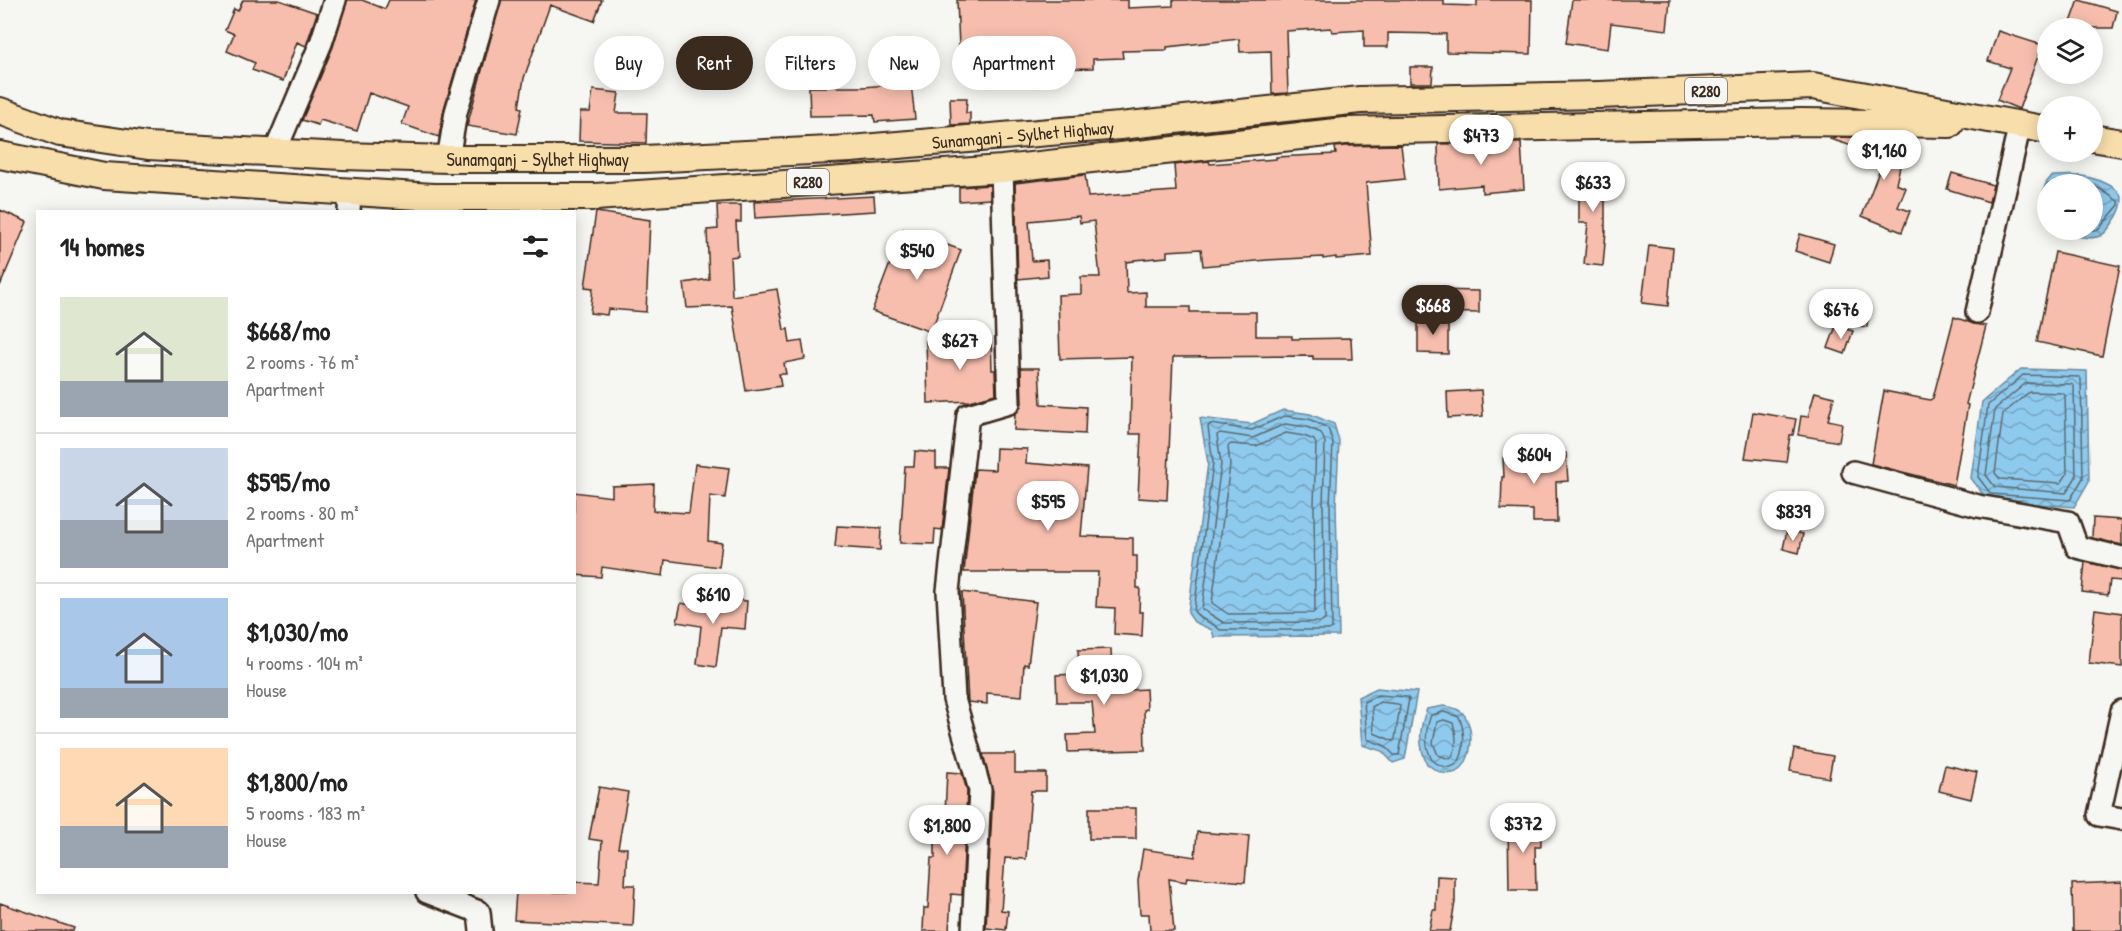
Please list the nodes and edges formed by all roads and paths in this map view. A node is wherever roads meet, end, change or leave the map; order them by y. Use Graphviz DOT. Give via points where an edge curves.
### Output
graph roads {
  1 [pos="335,0"];
  2 [pos="489,0"];
  3 [pos="0,111"];
  4 [pos="2020,124"];
  5 [pos="2037,128"];
  6 [pos="2103,140"];
  7 [pos="2122,143"];
  8 [pos="275,152"];
  9 [pos="448,159"];
  10 [pos="3,161"];
  11 [pos="1002,169"];
  12 [pos="350,201"];
  13 [pos="471,204"];
  14 [pos="1977,312"];
  15 [pos="1853,472"];
  16 [pos="2122,558"];
  17 [pos="2122,711"];
  18 [pos="2122,819"];
  19 [pos="431,894"];
  20 [pos="481,931"];
  21 [pos="973,931"];
  1 -- 8 [label="street"];
  2 -- 9 [label="street" via="456,112"];
  3 -- 8 [label="main road, Sunamganj - Sylhet Highway / R280" via="60,133 148,146"];
  4 -- 5 [label="main road, Sunamganj - Sylhet Highway / R280"];
  4 -- 9 [label="main road, Sunamganj - Sylhet Highway / R280" via="1813,86 1360,100 851,149 644,159"];
  4 -- 11 [label="main road, Sunamganj - Sylhet Highway / R280" via="1802,122 1345,131"];
  4 -- 14 [label="street"];
  6 -- 7 [label="main road"];
  8 -- 9 [label="main road, Sunamganj - Sylhet Highway / R280"];
  10 -- 12 [label="main road, Sunamganj - Sylhet Highway / R280" via="104,176"];
  11 -- 13 [label="main road, Sunamganj - Sylhet Highway / R280"];
  11 -- 21 [label="street" via="1009,403 968,416 948,591 954,699 980,790"];
  12 -- 13 [label="main road, Sunamganj - Sylhet Highway / R280" via="433,197"];
  15 -- 16 [label="street" via="1978,506 2068,522 2077,548"];
  17 -- 18 [label="street" via="2099,816"];
  19 -- 20 [label="street" via="479,912"];
}
